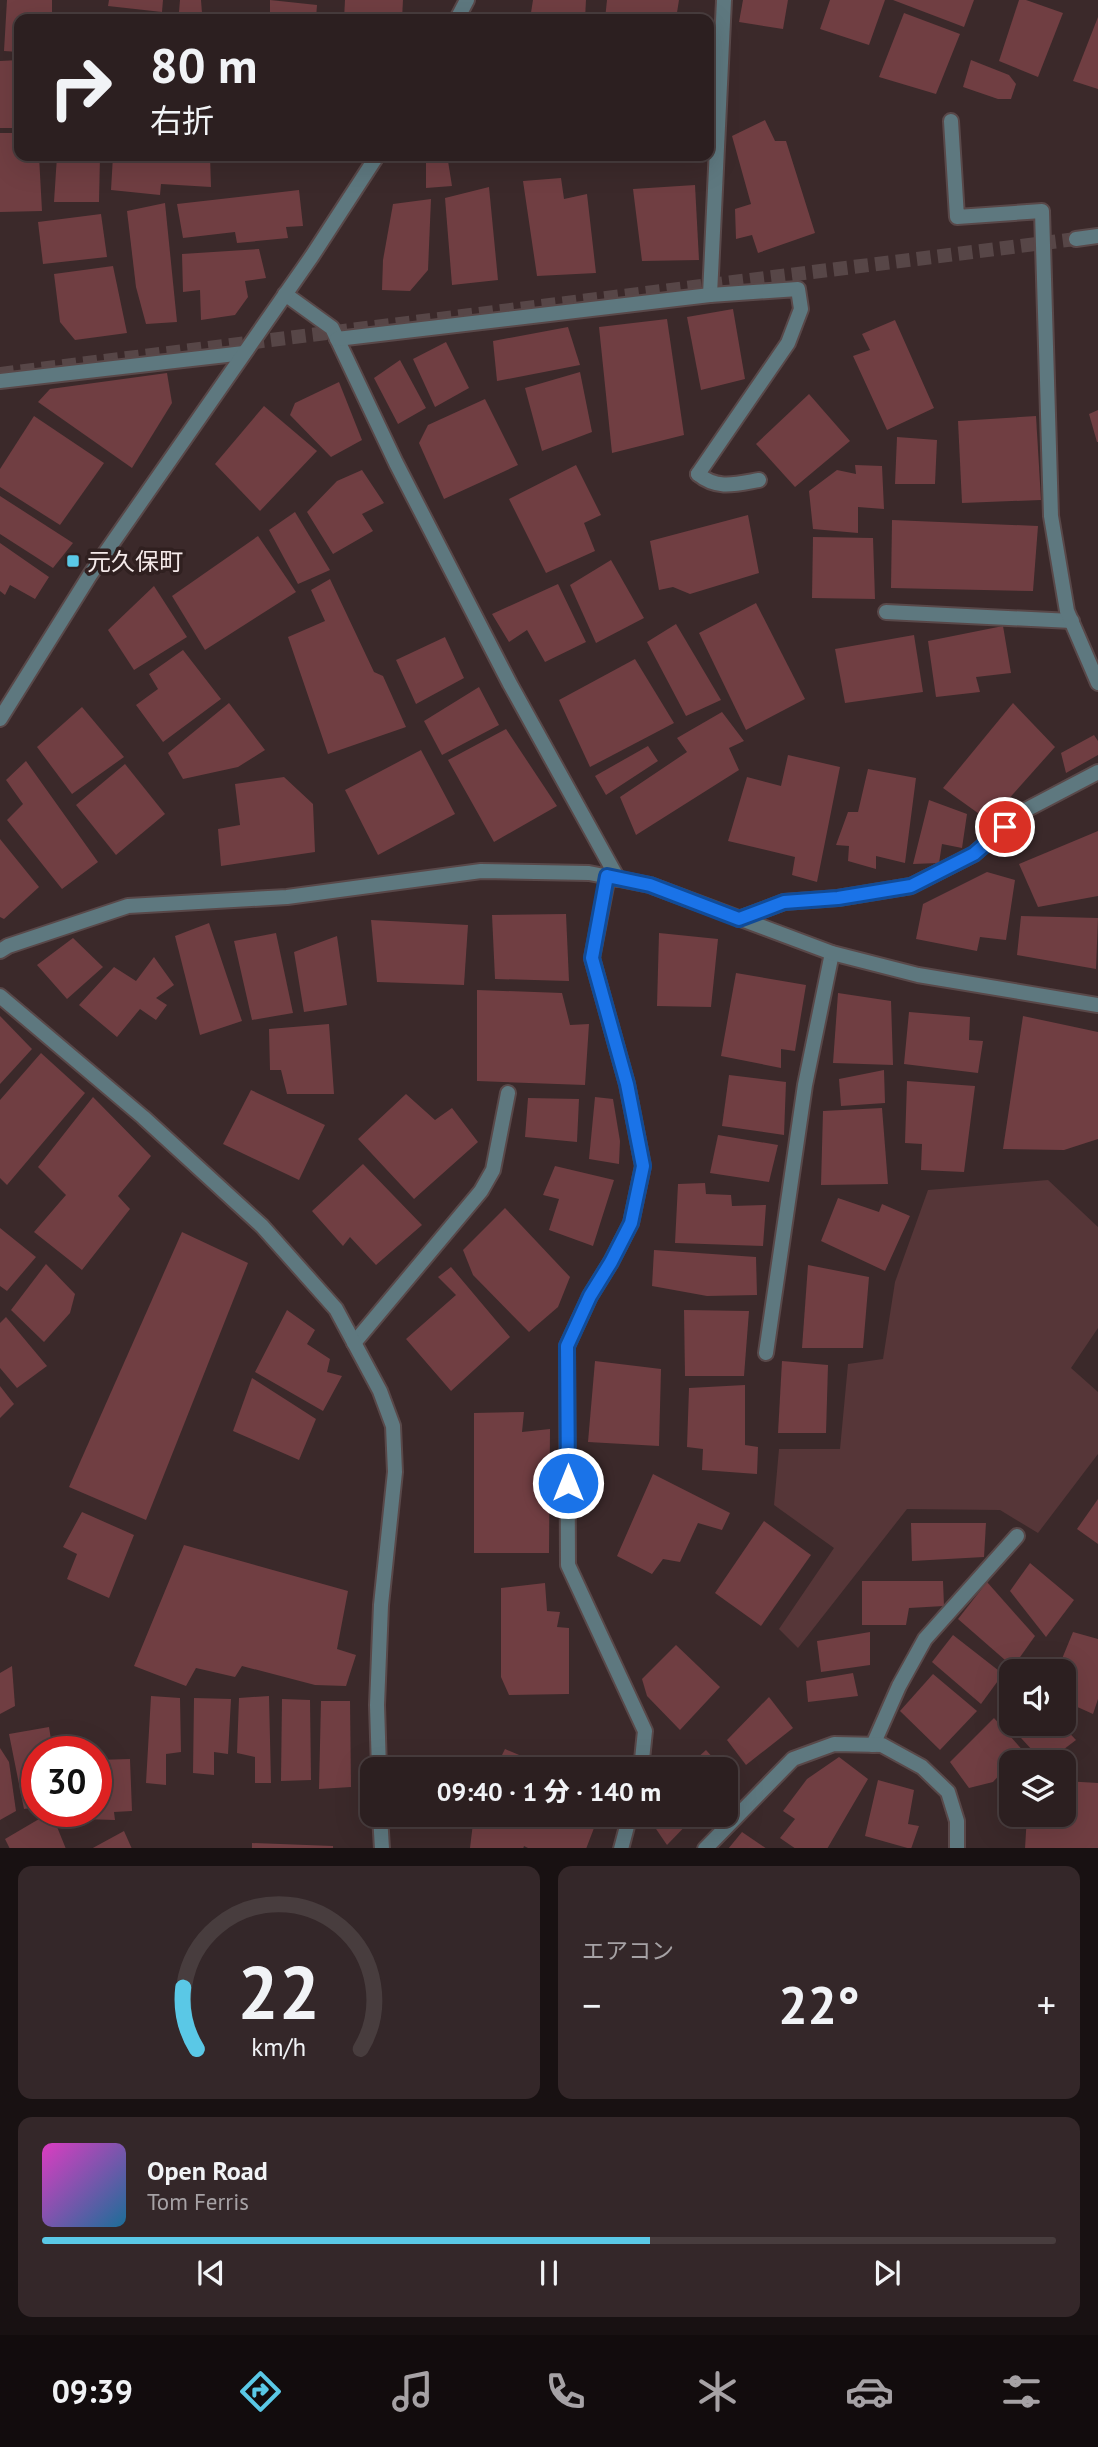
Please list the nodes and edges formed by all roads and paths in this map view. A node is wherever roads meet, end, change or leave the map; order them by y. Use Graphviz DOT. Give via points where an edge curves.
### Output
graph roads {
  1 [pos="724,0"];
  2 [pos="951,121"];
  3 [pos="374,161"];
  4 [pos="1098,236"];
  5 [pos="1076,239"];
  6 [pos="285,294"];
  7 [pos="710,295"];
  8 [pos="337,339"];
  9 [pos="244,353"];
  10 [pos="0,381"];
  11 [pos="759,480"];
  12 [pos="886,612"];
  13 [pos="1072,621"];
  14 [pos="1098,683"];
  15 [pos="0,719"];
  16 [pos="1098,772"];
  17 [pos="613,878"];
  18 [pos="739,919"];
  19 [pos="0,951"];
  20 [pos="832,953"];
  21 [pos="0,996"];
  22 [pos="1098,1005"];
  23 [pos="508,1093"];
  24 [pos="354,1343"];
  25 [pos="766,1353"];
  26 [pos="1017,1536"];
  27 [pos="873,1745"];
  28 [pos="378,1757"];
  29 [pos="642,1757"];
  30 [pos="381,1827"];
  31 [pos="627,1827"];
  32 [pos="382,1848"];
  33 [pos="621,1848"];
  34 [pos="706,1848"];
  35 [pos="957,1848"];
  1 -- 7 [label="street"];
  2 -- 13 [label="street" via="957,217 1042,211 1051,516"];
  3 -- 6 [label="street"];
  4 -- 5 [label="street"];
  6 -- 8 [label="street" via="332,328"];
  6 -- 9 [label="street"];
  7 -- 8 [label="street"];
  7 -- 11 [label="street" via="798,289 802,309 788,342 698,474 708,483 728,486"];
  8 -- 17 [label="street" via="396,463"];
  9 -- 10 [label="street"];
  9 -- 15 [label="street" via="90,575"];
  12 -- 13 [label="street"];
  13 -- 14 [label="street"];
  16 -- 18 [label="street" via="1020,813 974,854 911,886 784,902"];
  17 -- 18 [label="street" via="650,885"];
  17 -- 19 [label="street" via="589,873 481,871 287,897 128,906"];
  17 -- 29 [label="street" via="592,958 627,1084 643,1166 631,1223 567,1346 568,1565 645,1731"];
  18 -- 20 [label="street"];
  20 -- 22 [label="street" via="918,975"];
  20 -- 25 [label="street" via="805,1085"];
  21 -- 24 [label="street" via="262,1226 336,1309"];
  23 -- 24 [label="street" via="493,1170 481,1191"];
  24 -- 28 [label="street" via="393,1426 395,1472 383,1574 376,1705"];
  26 -- 27 [label="street" via="925,1639"];
  27 -- 34 [label="street" via="834,1744 793,1759"];
  27 -- 35 [label="street" via="882,1745 922,1767 948,1792 957,1821"];
  30 -- 32 [label="street"];
  31 -- 33 [label="street"];
}
